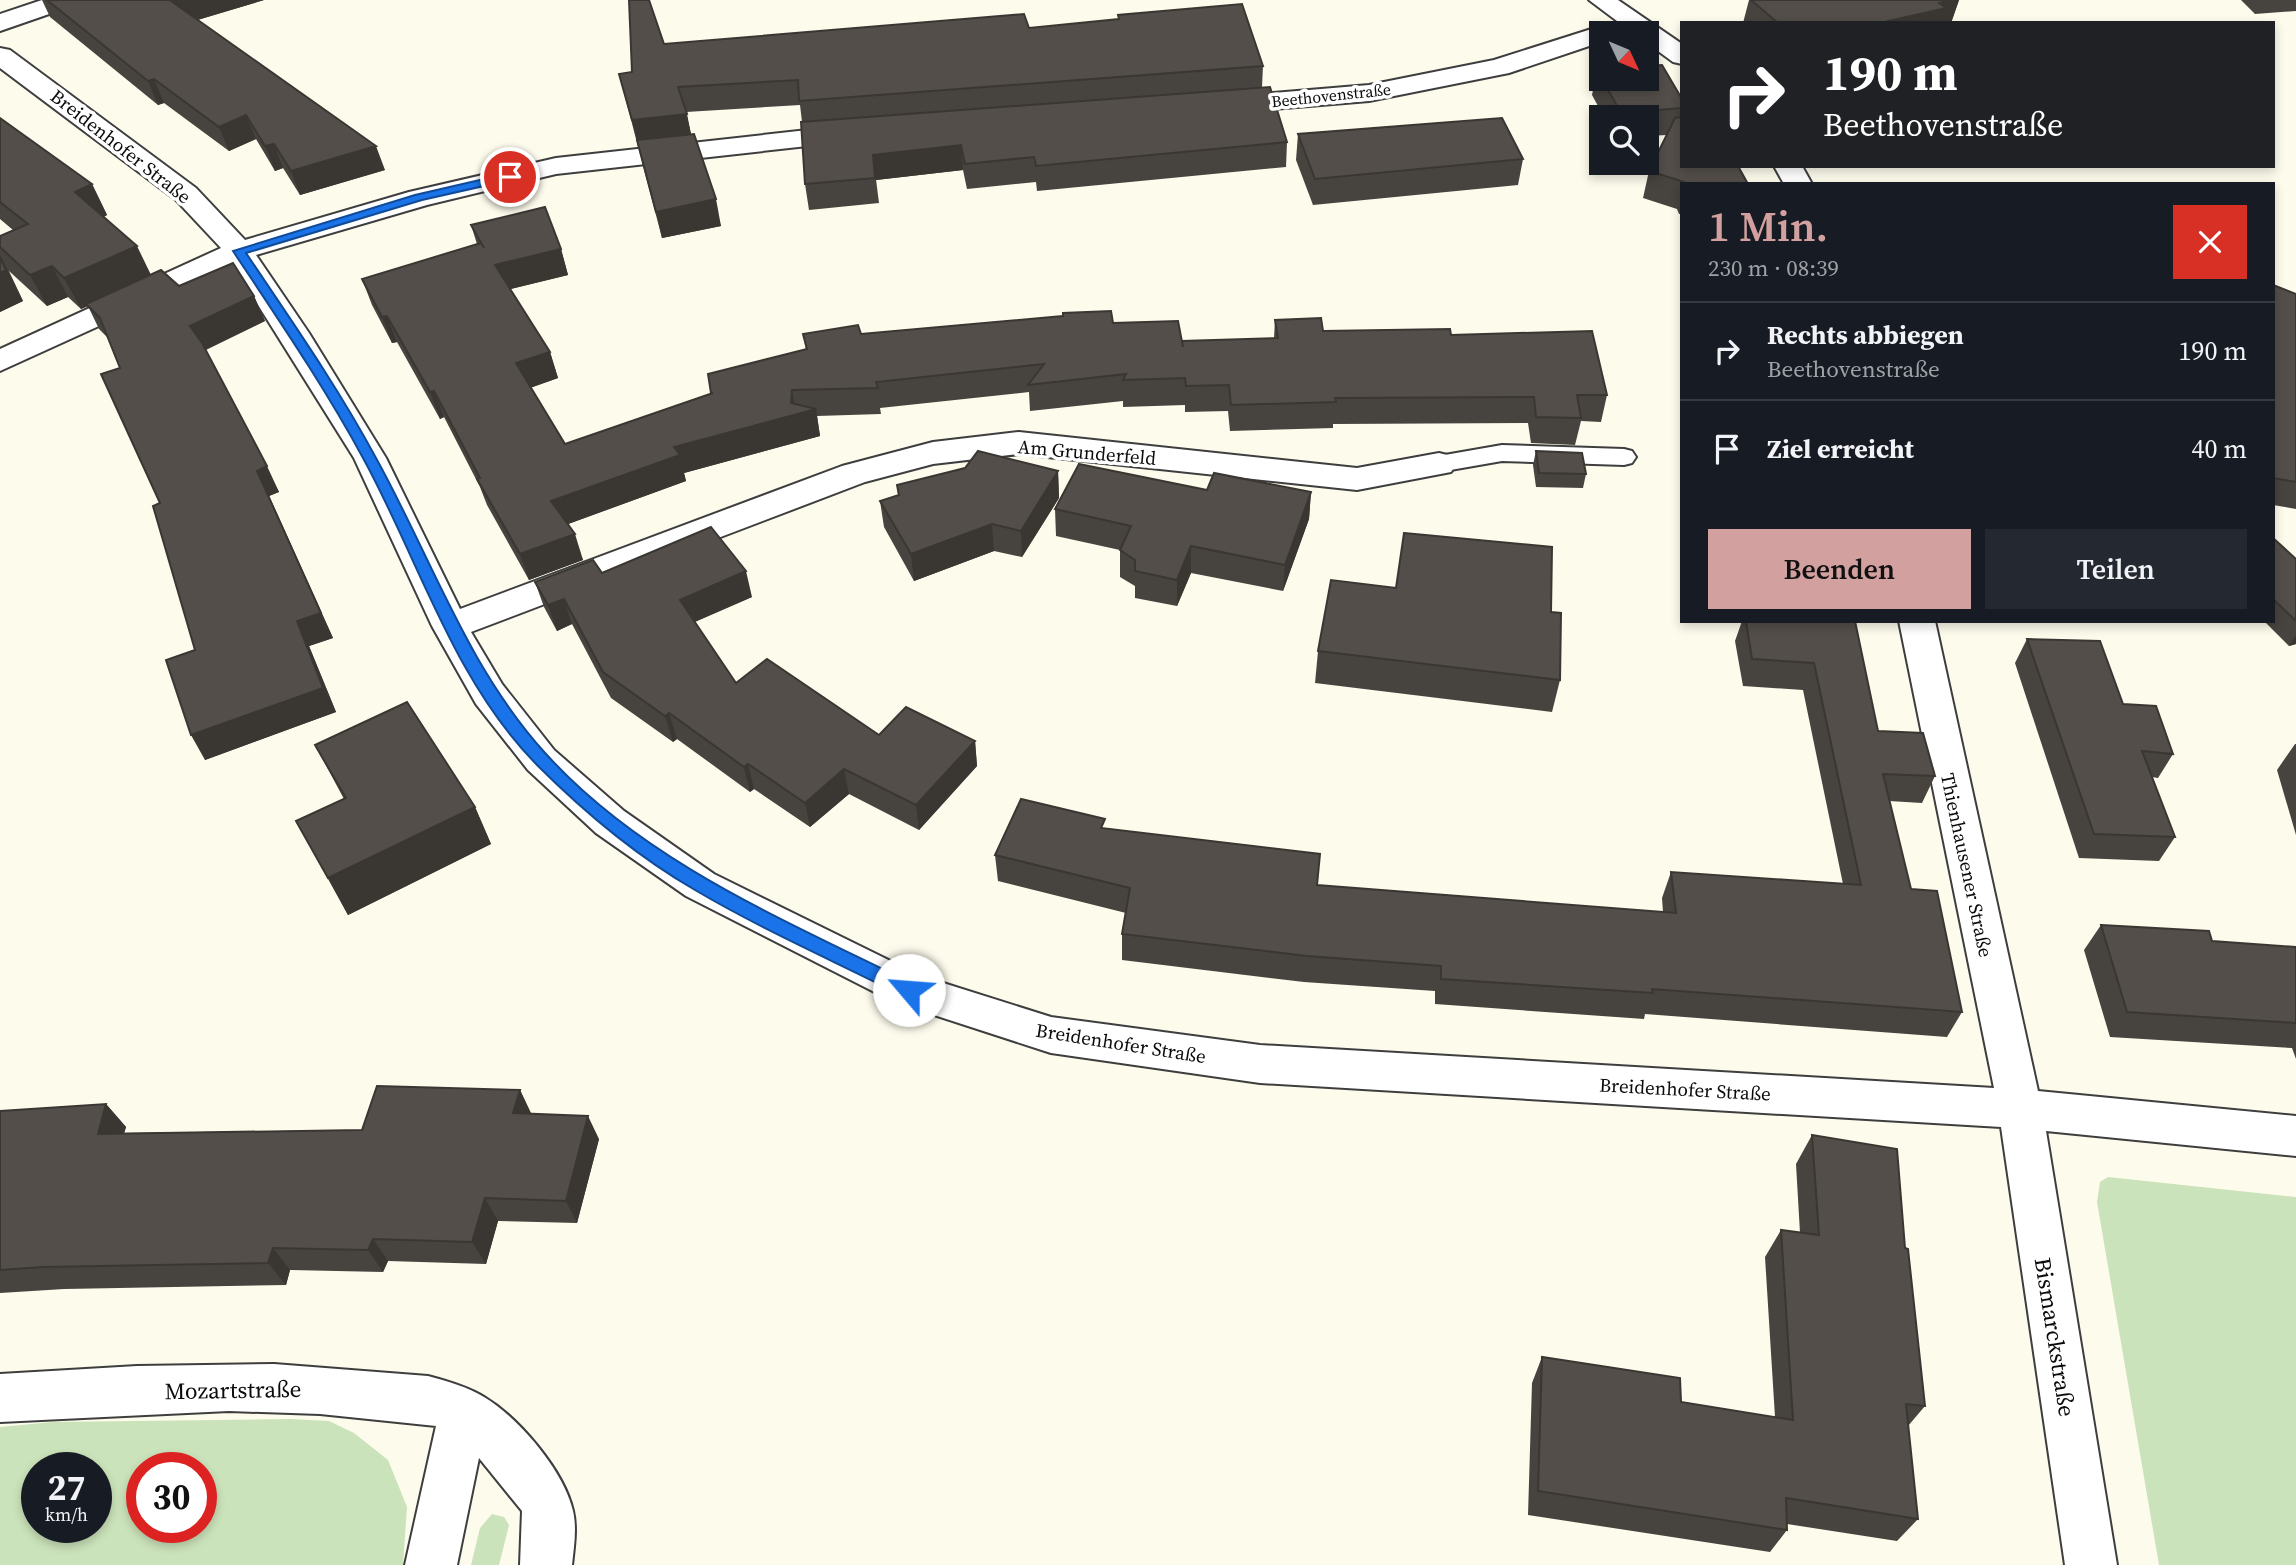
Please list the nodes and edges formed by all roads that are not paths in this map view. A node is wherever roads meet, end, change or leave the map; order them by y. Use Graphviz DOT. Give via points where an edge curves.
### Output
graph roads {
  1 [pos="66,0"];
  2 [pos="1602,0"];
  3 [pos="8,21"];
  4 [pos="1635,21"];
  5 [pos="1589,37"];
  6 [pos="1659,39"];
  7 [pos="1680,54"];
  8 [pos="1,56"];
  9 [pos="1196,107"];
  10 [pos="885,131"];
  11 [pos="239,251"];
  12 [pos="0,361"];
  13 [pos="1624,457"];
  14 [pos="1439,464"];
  15 [pos="1917,623"];
  16 [pos="450,626"];
  17 [pos="2020,1109"];
  18 [pos="2296,1136"];
  19 [pos="0,1398"];
  20 [pos="464,1412"];
  21 [pos="431,1565"];
  22 [pos="547,1565"];
  23 [pos="2091,1565"];
  1 -- 3 [label="street"];
  2 -- 4 [label="street"];
  3 -- 8 [label="street, Breidenhofer Straße" via="19,39"];
  5 -- 9 [label="street, Beethovenstraße" via="1500,66 1368,93"];
  6 -- 7 [label="street"];
  8 -- 11 [label="street, Breidenhofer Straße" via="186,194"];
  10 -- 11 [label="street" via="556,166 419,198"];
  11 -- 12 [label="street"];
  11 -- 16 [label="street, Breidenhofer Straße" via="370,458"];
  13 -- 14 [label="lane, Am Grunderfeld" via="1502,453"];
  14 -- 16 [label="street, Am Grunderfeld" via="1357,479 1019,443 933,453 854,474"];
  15 -- 17 [label="street, Thienhausener Straße"];
  16 -- 17 [label="street, Breidenhofer Straße" via="489,694 541,760 610,822 700,885 909,990 1051,1035 1259,1064"];
  17 -- 18 [label="street, Breidenhofer Straße"];
  17 -- 23 [label="street, Bismarckstraße"];
  19 -- 20 [label="street, Mozartstraße" via="232,1387 326,1389 416,1398"];
  20 -- 21 [label="street"];
  20 -- 22 [label="street, Mozartstraße" via="496,1438 545,1501 550,1526"];
}
